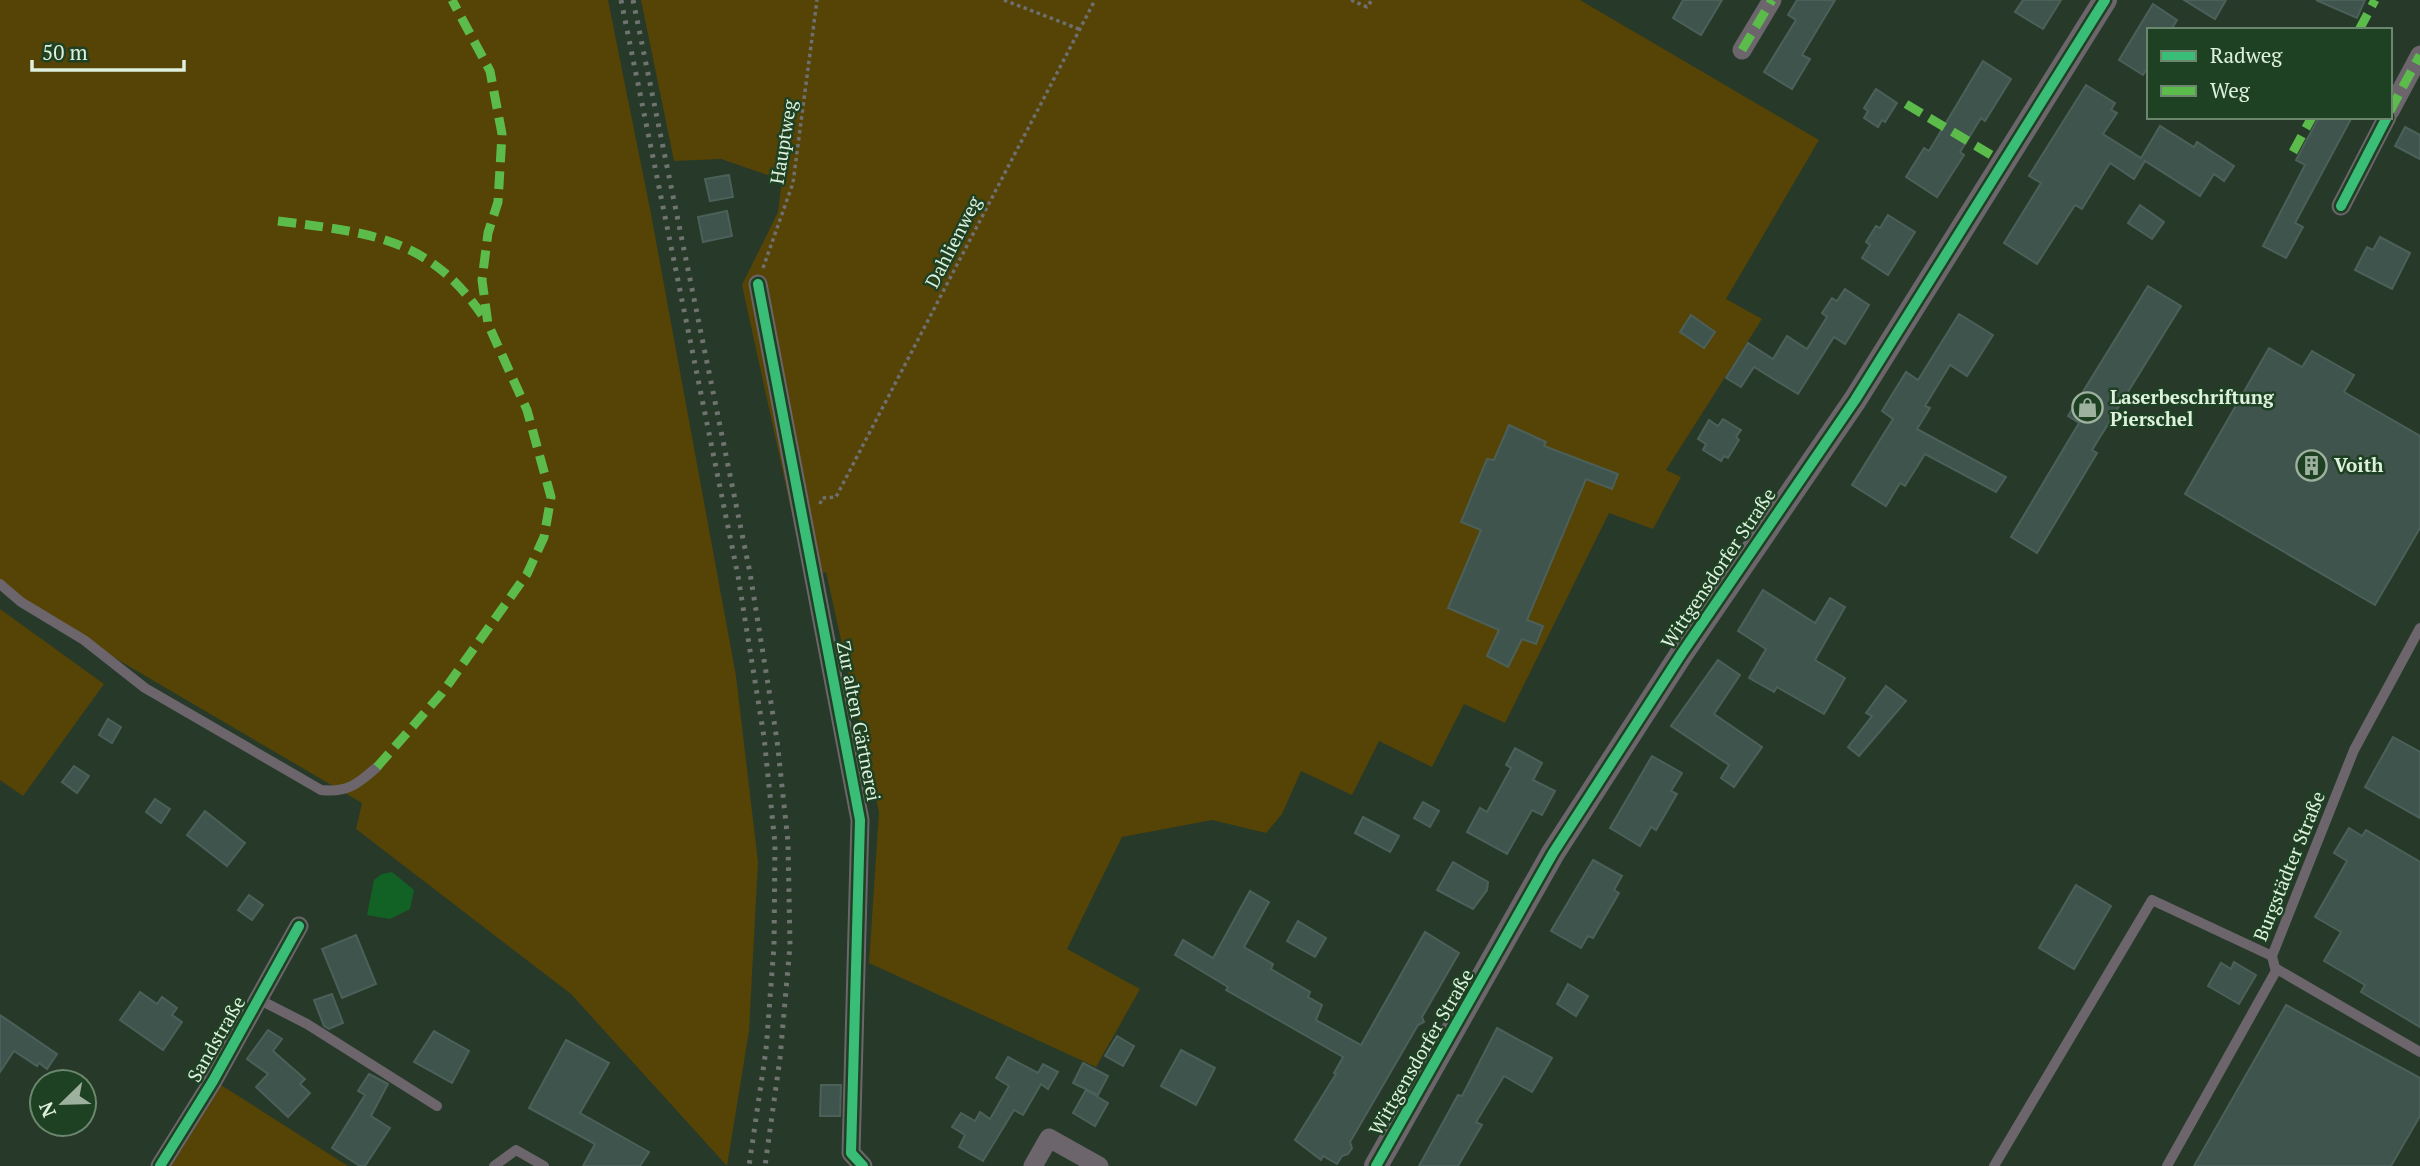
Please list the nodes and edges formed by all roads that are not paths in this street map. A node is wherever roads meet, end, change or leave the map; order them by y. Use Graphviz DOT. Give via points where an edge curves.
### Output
graph roads {
  1 [pos="1772,0"];
  2 [pos="2105,0"];
  3 [pos="1742,50"];
  4 [pos="2420,55"];
  5 [pos="2392,107"];
  6 [pos="2386,119"];
  7 [pos="2341,206"];
  8 [pos="758,284"];
  9 [pos="0,584"];
  10 [pos="2420,628"];
  11 [pos="377,767"];
  12 [pos="299,926"];
  13 [pos="2272,956"];
  14 [pos="2277,969"];
  15 [pos="258,999"];
  16 [pos="2420,1052"];
  17 [pos="437,1106"];
  18 [pos="160,1166"];
  19 [pos="494,1166"];
  20 [pos="544,1166"];
  21 [pos="863,1166"];
  22 [pos="1032,1166"];
  23 [pos="1099,1166"];
  24 [pos="1376,1166"];
  25 [pos="1994,1166"];
  26 [pos="2167,1166"];
  1 -- 3 [label="street"];
  2 -- 24 [label="street, Wittgensdorfer Straße" via="1855,400 1682,653 1553,853"];
  4 -- 5 [label="street"];
  6 -- 7 [label="street"];
  8 -- 21 [label="street, Zur alten Gärtnerei" via="859,820 851,1153"];
  9 -- 11 [label="lane" via="85,640 145,688 321,789 352,788"];
  10 -- 13 [label="lane, Burgstädter Straße" via="2354,750"];
  12 -- 15 [label="street, Sandstraße"];
  13 -- 14 [label="lane, Burgstädter Straße"];
  13 -- 25 [label="lane" via="2152,900"];
  14 -- 16 [label="lane, Burgstädter Straße"];
  14 -- 26 [label="lane"];
  15 -- 17 [label="lane" via="307,1024"];
  15 -- 18 [label="street, Sandstraße"];
  19 -- 20 [label="lane" via="516,1150"];
  22 -- 23 [label="street" via="1049,1138"];
}
